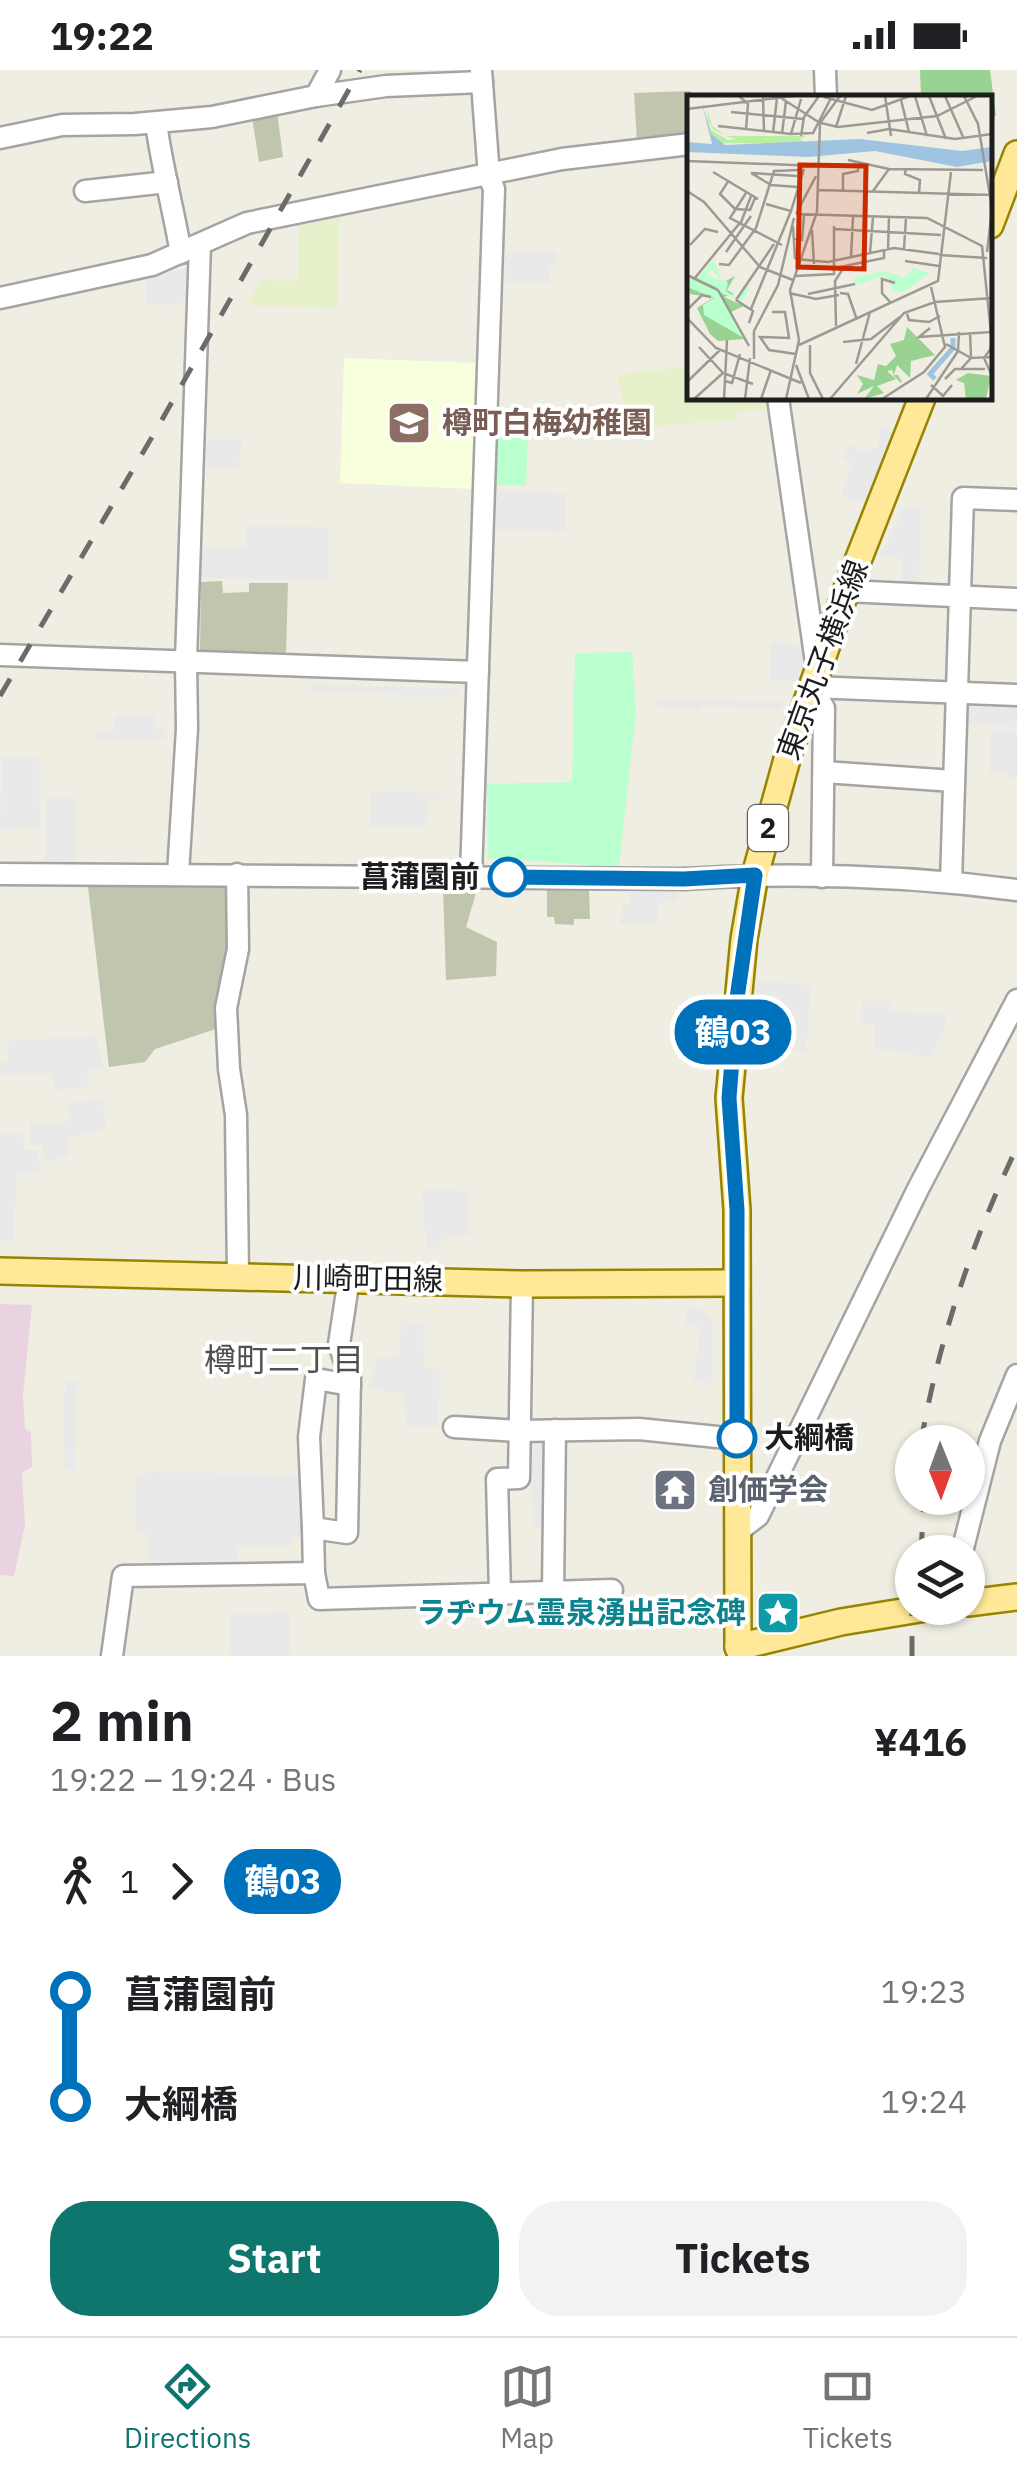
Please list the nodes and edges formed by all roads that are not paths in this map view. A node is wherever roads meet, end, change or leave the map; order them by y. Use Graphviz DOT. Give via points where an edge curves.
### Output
graph roads {
  1 [pos="330,70"];
  2 [pos="824,70"];
  3 [pos="481,76"];
  4 [pos="826,95"];
  5 [pos="316,96"];
  6 [pos="156,123"];
  7 [pos="0,138"];
  8 [pos="687,144"];
  9 [pos="1017,154"];
  10 [pos="489,176"];
  11 [pos="167,182"];
  12 [pos="84,191"];
  13 [pos="1002,194"];
  14 [pos="992,219"];
  15 [pos="190,248"];
  16 [pos="0,298"];
  17 [pos="778,400"];
  18 [pos="921,400"];
  19 [pos="1017,500"];
  20 [pos="846,591"];
  21 [pos="960,598"];
  22 [pos="1017,599"];
  23 [pos="0,654"];
  24 [pos="186,660"];
  25 [pos="478,672"];
  26 [pos="814,679"];
  27 [pos="957,692"];
  28 [pos="1017,695"];
  29 [pos="824,772"];
  30 [pos="954,781"];
  31 [pos="0,874"];
  32 [pos="178,874"];
  33 [pos="237,874"];
  34 [pos="755,875"];
  35 [pos="471,876"];
  36 [pos="822,877"];
  37 [pos="951,882"];
  38 [pos="1017,890"];
  39 [pos="1017,1000"];
  40 [pos="0,1272"];
  41 [pos="238,1277"];
  42 [pos="349,1278"];
  43 [pos="736,1282"];
  44 [pos="522,1284"];
  45 [pos="1017,1376"];
  46 [pos="350,1384"];
  47 [pos="454,1427"];
  48 [pos="555,1430"];
  49 [pos="520,1432"];
  50 [pos="737,1439"];
  51 [pos="313,1528"];
  52 [pos="737,1532"];
  53 [pos="966,1535"];
  54 [pos="314,1572"];
  55 [pos="612,1590"];
  56 [pos="552,1592"];
  57 [pos="500,1594"];
  58 [pos="1017,1597"];
  59 [pos="985,1601"];
  60 [pos="895,1613"];
  61 [pos="737,1653"];
  62 [pos="112,1656"];
  1 -- 5 [label="street"];
  2 -- 4 [label="street"];
  3 -- 5 [label="street"];
  3 -- 10 [label="street"];
  5 -- 6 [label="street"];
  6 -- 7 [label="street" via="62,125"];
  6 -- 11 [label="street"];
  8 -- 10 [label="street" via="562,159"];
  9 -- 13 [label="main road"];
  10 -- 15 [label="street" via="247,223"];
  10 -- 25 [label="street" via="494,188"];
  11 -- 12 [label="street"];
  11 -- 15 [label="street"];
  13 -- 14 [label="main road"];
  15 -- 16 [label="street" via="152,266"];
  15 -- 24 [label="street"];
  17 -- 26 [label="street"];
  18 -- 20 [label="main road, 東京丸子横浜線 / 2"];
  19 -- 21 [label="street" via="963,498"];
  20 -- 21 [label="street"];
  20 -- 26 [label="main road, 東京丸子横浜線 / 2"];
  21 -- 22 [label="street"];
  21 -- 27 [label="street"];
  23 -- 24 [label="street"];
  24 -- 25 [label="street"];
  24 -- 32 [label="street"];
  25 -- 35 [label="street"];
  26 -- 27 [label="street"];
  26 -- 29 [label="street" via="824,708"];
  26 -- 34 [label="main road, 東京丸子横浜線 / 2"];
  27 -- 28 [label="street"];
  27 -- 30 [label="street"];
  29 -- 30 [label="street"];
  29 -- 36 [label="street"];
  30 -- 37 [label="street"];
  31 -- 32 [label="street"];
  32 -- 33 [label="street"];
  33 -- 35 [label="street"];
  33 -- 41 [label="street" via="238,949 226,1008 236,1115"];
  34 -- 35 [label="street"];
  34 -- 36 [label="street"];
  34 -- 43 [label="main road, 東京丸子横浜線 / 2" via="729,1098"];
  36 -- 37 [label="street"];
  37 -- 38 [label="street"];
  39 -- 52 [label="street" via="758,1516"];
  40 -- 41 [label="main road, 川崎町田線"];
  41 -- 42 [label="main road, 川崎町田線"];
  42 -- 44 [label="main road, 川崎町田線"];
  42 -- 46 [label="street" via="339,1344"];
  43 -- 44 [label="main road, 川崎町田線"];
  43 -- 50 [label="main road, 東京丸子横浜線 / 2"];
  44 -- 49 [label="street"];
  45 -- 53 [label="street" via="990,1441"];
  46 -- 51 [label="street" via="347,1533"];
  46 -- 51 [label="street" via="316,1378"];
  47 -- 49 [label="street"];
  48 -- 49 [label="street"];
  48 -- 50 [label="street"];
  48 -- 56 [label="street"];
  49 -- 57 [label="street" via="519,1478 497,1478"];
  50 -- 52 [label="main road, 東京丸子横浜線 / 2"];
  51 -- 54 [label="street"];
  52 -- 61 [label="main road, 東京丸子横浜線 / 2"];
  54 -- 57 [label="street" via="319,1600"];
  54 -- 62 [label="street" via="123,1576"];
  55 -- 56 [label="street"];
  56 -- 57 [label="street"];
  58 -- 59 [label="main road"];
  60 -- 61 [label="main road"];
}
